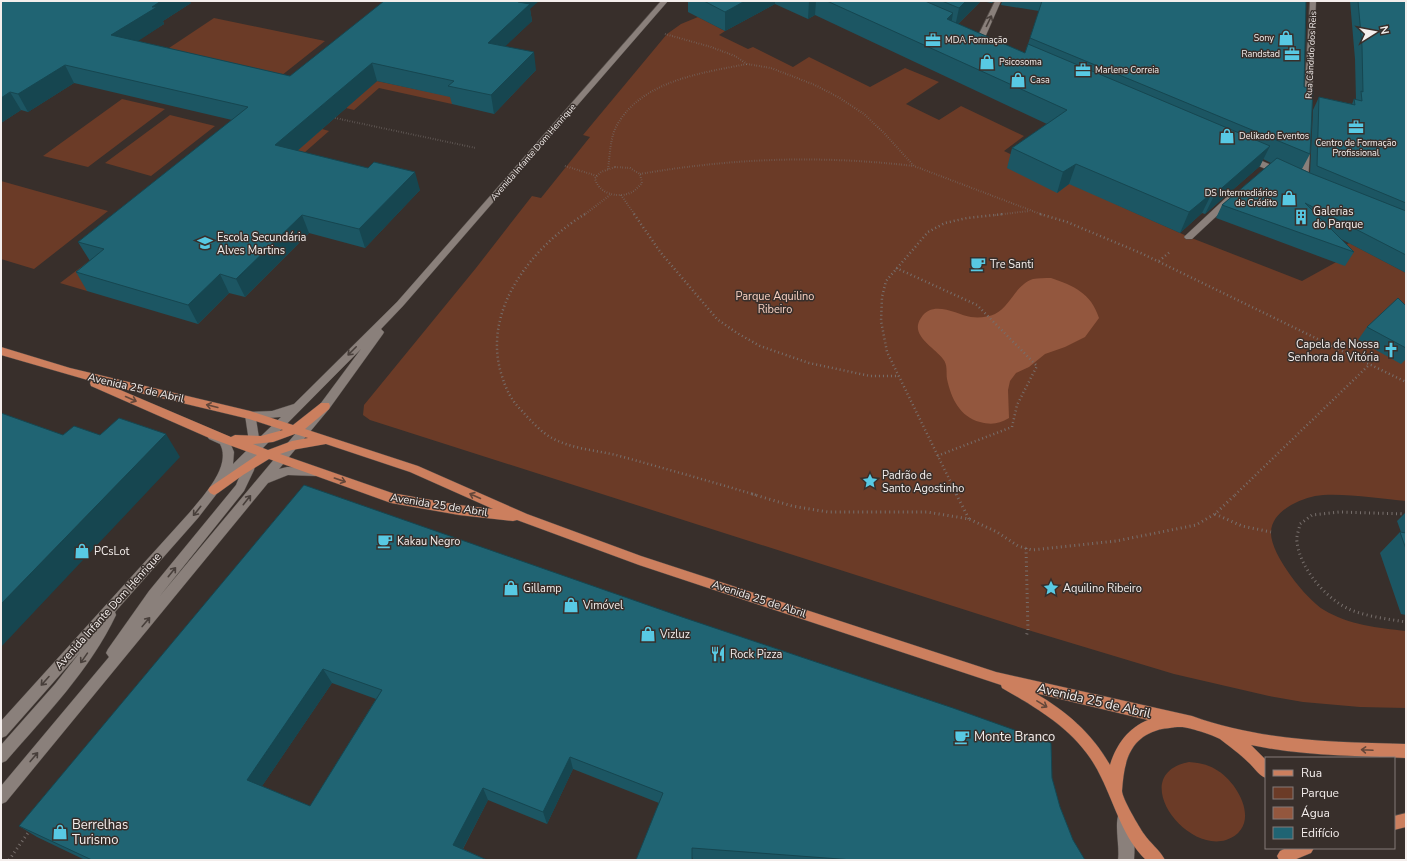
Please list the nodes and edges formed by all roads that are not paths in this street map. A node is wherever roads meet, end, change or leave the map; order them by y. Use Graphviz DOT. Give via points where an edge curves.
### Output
graph roads {
  1 [pos="666,1"];
  2 [pos="998,1"];
  3 [pos="1314,1"];
  4 [pos="979,42"];
  5 [pos="1308,111"];
  6 [pos="1306,142"];
  7 [pos="1239,154"];
  8 [pos="1268,166"];
  9 [pos="1259,174"];
  10 [pos="1239,191"];
  11 [pos="1189,237"];
  12 [pos="400,304"];
  13 [pos="1,350"];
  14 [pos="70,372"];
  15 [pos="306,398"];
  16 [pos="325,406"];
  17 [pos="250,415"];
  18 [pos="279,425"];
  19 [pos="299,431"];
  20 [pos="211,434"];
  21 [pos="331,442"];
  22 [pos="257,443"];
  23 [pos="293,445"];
  24 [pos="267,454"];
  25 [pos="281,460"];
  26 [pos="251,463"];
  27 [pos="316,472"];
  28 [pos="264,480"];
  29 [pos="214,490"];
  30 [pos="523,517"];
  31 [pos="118,600"];
  32 [pos="996,678"];
  33 [pos="94,685"];
  34 [pos="1192,723"];
  35 [pos="1,731"];
  36 [pos="1217,732"];
  37 [pos="1406,751"];
  38 [pos="1,756"];
  39 [pos="1265,770"];
  40 [pos="1,797"];
  41 [pos="1121,808"];
  42 [pos="1406,820"];
  43 [pos="1395,823"];
  44 [pos="1303,849"];
  45 [pos="1285,855"];
  46 [pos="1126,860"];
  47 [pos="1157,860"];
  1 -- 12 [label="main road, Avenida Infante Dom Henrique"];
  4 -- 2 [label="main road, one-way"];
  3 -- 5 [label="main road, Rua Cândido dos Reis"];
  6 -- 8 [label="main road" via="1300,180"];
  7 -- 8 [label="main road"];
  8 -- 9 [label="main road"];
  10 -- 11 [label="main road"];
  12 -- 15 [label="main road, Avenida Infante Dom Henrique, one-way"];
  12 -- 16 [label="main road, Avenida Infante Dom Henrique"];
  13 -- 14 [label="main road, Avenida 25 de Abril"];
  17 -- 14 [label="main road, Avenida 25 de Abril, one-way"];
  14 -- 20 [label="main road, Avenida 25 de Abril, one-way"];
  15 -- 17 [label="main road" via="278,414"];
  15 -- 18 [label="main road, Avenida Infante Dom Henrique"];
  16 -- 19 [label="main road, Avenida Infante Dom Henrique"];
  16 -- 21 [label="main road" via="318,422 318,430"];
  17 -- 18 [label="main road, Avenida 25 de Abril"];
  17 -- 22 [label="main road, Avenida Infante Dom Henrique"];
  18 -- 19 [label="main road, Avenida 25 de Abril"];
  18 -- 22 [label="main road, Avenida Infante Dom Henrique"];
  19 -- 21 [label="main road, Avenida 25 de Abril"];
  19 -- 22 [label="main road"];
  19 -- 23 [label="main road, Avenida Infante Dom Henrique"];
  20 -- 22 [label="main road, Avenida 25 de Abril"];
  20 -- 29 [label="main road, Avenida Infante Dom Henrique" via="224,441 229,453 225,470"];
  21 -- 23 [label="main road, Avenida 25 de Abril"];
  30 -- 21 [label="main road, Avenida 25 de Abril, one-way" via="414,469"];
  22 -- 24 [label="main road, Avenida 25 de Abril"];
  22 -- 26 [label="main road, Avenida Infante Dom Henrique"];
  22 -- 29 [label="main road, Avenida Infante Dom Henrique"];
  23 -- 24 [label="main road, Avenida 25 de Abril"];
  23 -- 25 [label="main road, Avenida Infante Dom Henrique"];
  24 -- 25 [label="main road, Avenida 25 de Abril"];
  24 -- 26 [label="main road, Avenida 25 de Abril"];
  25 -- 27 [label="main road, Avenida 25 de Abril"];
  25 -- 28 [label="main road, Avenida Infante Dom Henrique"];
  26 -- 29 [label="main road, Avenida 25 de Abril"];
  33 -- 26 [label="main road, Avenida Infante Dom Henrique, one-way" via="153,595 240,488"];
  27 -- 28 [label="main road, Avenida Infante Dom Henrique" via="287,471"];
  27 -- 30 [label="main road, Avenida 25 de Abril, one-way" via="391,498 459,510"];
  33 -- 28 [label="main road, Avenida Infante Dom Henrique, one-way"];
  29 -- 31 [label="main road, Avenida Infante Dom Henrique, one-way"];
  30 -- 32 [label="main road, Avenida 25 de Abril" via="639,560"];
  31 -- 35 [label="main road, Avenida Infante Dom Henrique, one-way"];
  31 -- 38 [label="main road, one-way" via="93,645 70,677"];
  32 -- 34 [label="main road, Avenida 25 de Abril"];
  32 -- 41 [label="main road, Avenida 25 de Abril, one-way" via="1043,704 1066,720 1086,739 1106,770"];
  40 -- 33 [label="main road, Avenida Infante Dom Henrique, one-way"];
  34 -- 36 [label="main road, Avenida 25 de Abril"];
  34 -- 41 [label="main road, Avenida 25 de Abril" via="1168,722 1147,727 1130,739 1119,756 1115,778"];
  37 -- 36 [label="main road, Avenida 25 de Abril, one-way" via="1320,748 1272,743"];
  36 -- 39 [label="main road, Avenida 25 de Abril" via="1241,746"];
  41 -- 46 [label="main road" via="1127,848"];
  41 -- 47 [label="main road, Avenida 25 de Abril" via="1130,828 1147,852"];
  42 -- 43 [label="main road"];
  44 -- 45 [label="main road"];
}
